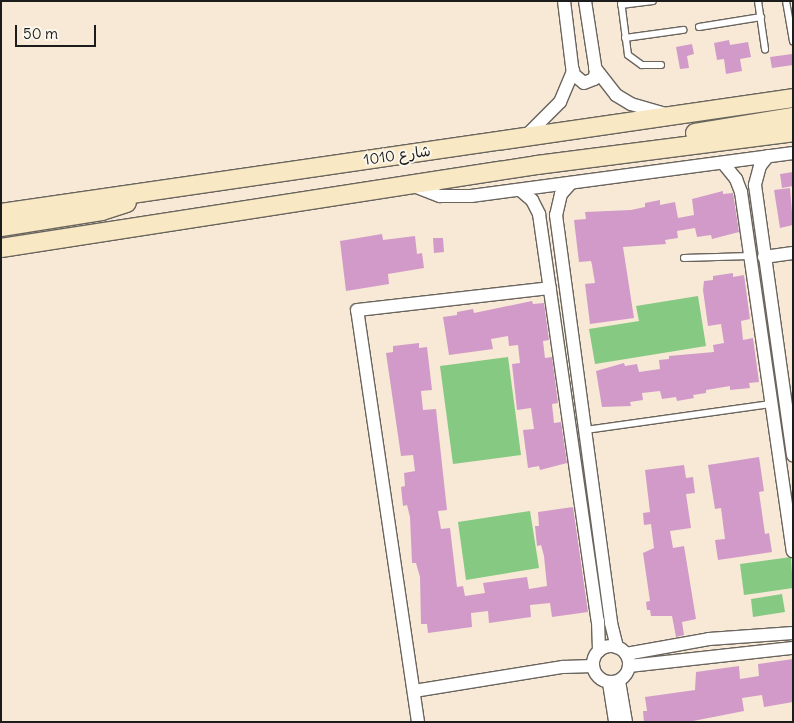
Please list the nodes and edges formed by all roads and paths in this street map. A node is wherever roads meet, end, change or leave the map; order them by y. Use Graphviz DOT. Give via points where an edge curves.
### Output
graph roads {
  1 [pos="564,1"];
  2 [pos="585,1"];
  3 [pos="653,1"];
  4 [pos="758,1"];
  5 [pos="786,1"];
  6 [pos="621,3"];
  7 [pos="760,16"];
  8 [pos="699,26"];
  9 [pos="683,30"];
  10 [pos="625,38"];
  11 [pos="793,41"];
  12 [pos="765,49"];
  13 [pos="661,65"];
  14 [pos="596,68"];
  15 [pos="572,71"];
  16 [pos="793,98"];
  17 [pos="667,115"];
  18 [pos="793,117"];
  19 [pos="793,132"];
  20 [pos="527,135"];
  21 [pos="650,151"];
  22 [pos="793,153"];
  23 [pos="768,156"];
  24 [pos="723,163"];
  25 [pos="571,183"];
  26 [pos="410,186"];
  27 [pos="520,190"];
  28 [pos="756,190"];
  29 [pos="741,192"];
  30 [pos="3,216"];
  31 [pos="540,221"];
  32 [pos="557,221"];
  33 [pos="3,248"];
  34 [pos="793,253"];
  35 [pos="750,256"];
  36 [pos="764,257"];
  37 [pos="684,258"];
  38 [pos="550,288"];
  39 [pos="771,404"];
  40 [pos="585,430"];
  41 [pos="793,455"];
  42 [pos="793,551"];
  43 [pos="793,633"];
  44 [pos="793,648"];
  45 [pos="599,651"];
  46 [pos="624,656"];
  47 [pos="593,666"];
  48 [pos="614,682"];
  49 [pos="414,691"];
  50 [pos="418,722"];
  51 [pos="615,722"];
  52 [pos="626,722"];
  1 -- 15 [label="street"];
  2 -- 14 [label="street"];
  3 -- 6 [label="lane"];
  4 -- 7 [label="lane"];
  5 -- 11 [label="lane"];
  6 -- 10 [label="lane"];
  7 -- 8 [label="lane"];
  7 -- 12 [label="lane"];
  9 -- 10 [label="lane"];
  10 -- 13 [label="lane" via="632,60 642,65"];
  14 -- 15 [label="street" via="594,79 584,83 577,81"];
  14 -- 17 [label="street" via="616,95 631,104"];
  15 -- 20 [label="street" via="560,102"];
  16 -- 17 [label="street, شارع 1010"];
  17 -- 20 [label="street, شارع 1010"];
  18 -- 21 [label="street" via="690,134"];
  19 -- 21 [label="street"];
  20 -- 30 [label="street, شارع 1010"];
  21 -- 26 [label="street"];
  22 -- 23 [label="street"];
  23 -- 24 [label="street"];
  23 -- 28 [label="street" via="757,172"];
  24 -- 25 [label="street"];
  24 -- 29 [label="street" via="736,179"];
  25 -- 27 [label="street"];
  25 -- 32 [label="street" via="558,201"];
  26 -- 27 [label="street" via="455,198"];
  26 -- 33 [label="street"];
  27 -- 31 [label="street" via="536,206"];
  28 -- 29 [label="street"];
  28 -- 36 [label="street"];
  29 -- 35 [label="street"];
  31 -- 32 [label="street" via="549,216"];
  31 -- 38 [label="street"];
  32 -- 40 [label="street"];
  34 -- 36 [label="street"];
  35 -- 37 [label="lane"];
  35 -- 39 [label="street"];
  36 -- 41 [label="street"];
  38 -- 45 [label="street" via="598,621"];
  38 -- 49 [label="street" via="357,310"];
  39 -- 40 [label="lane"];
  39 -- 42 [label="street"];
  40 -- 46 [label="street" via="612,631"];
  43 -- 46 [label="street" via="709,639"];
  44 -- 46 [label="street"];
  45 -- 46 [label="street"];
  45 -- 47 [label="street"];
  46 -- 48 [label="street"];
  47 -- 48 [label="street" via="596,675"];
  47 -- 49 [label="street" via="563,667"];
  48 -- 51 [label="street"];
  48 -- 52 [label="street"];
  49 -- 50 [label="street"];
}
